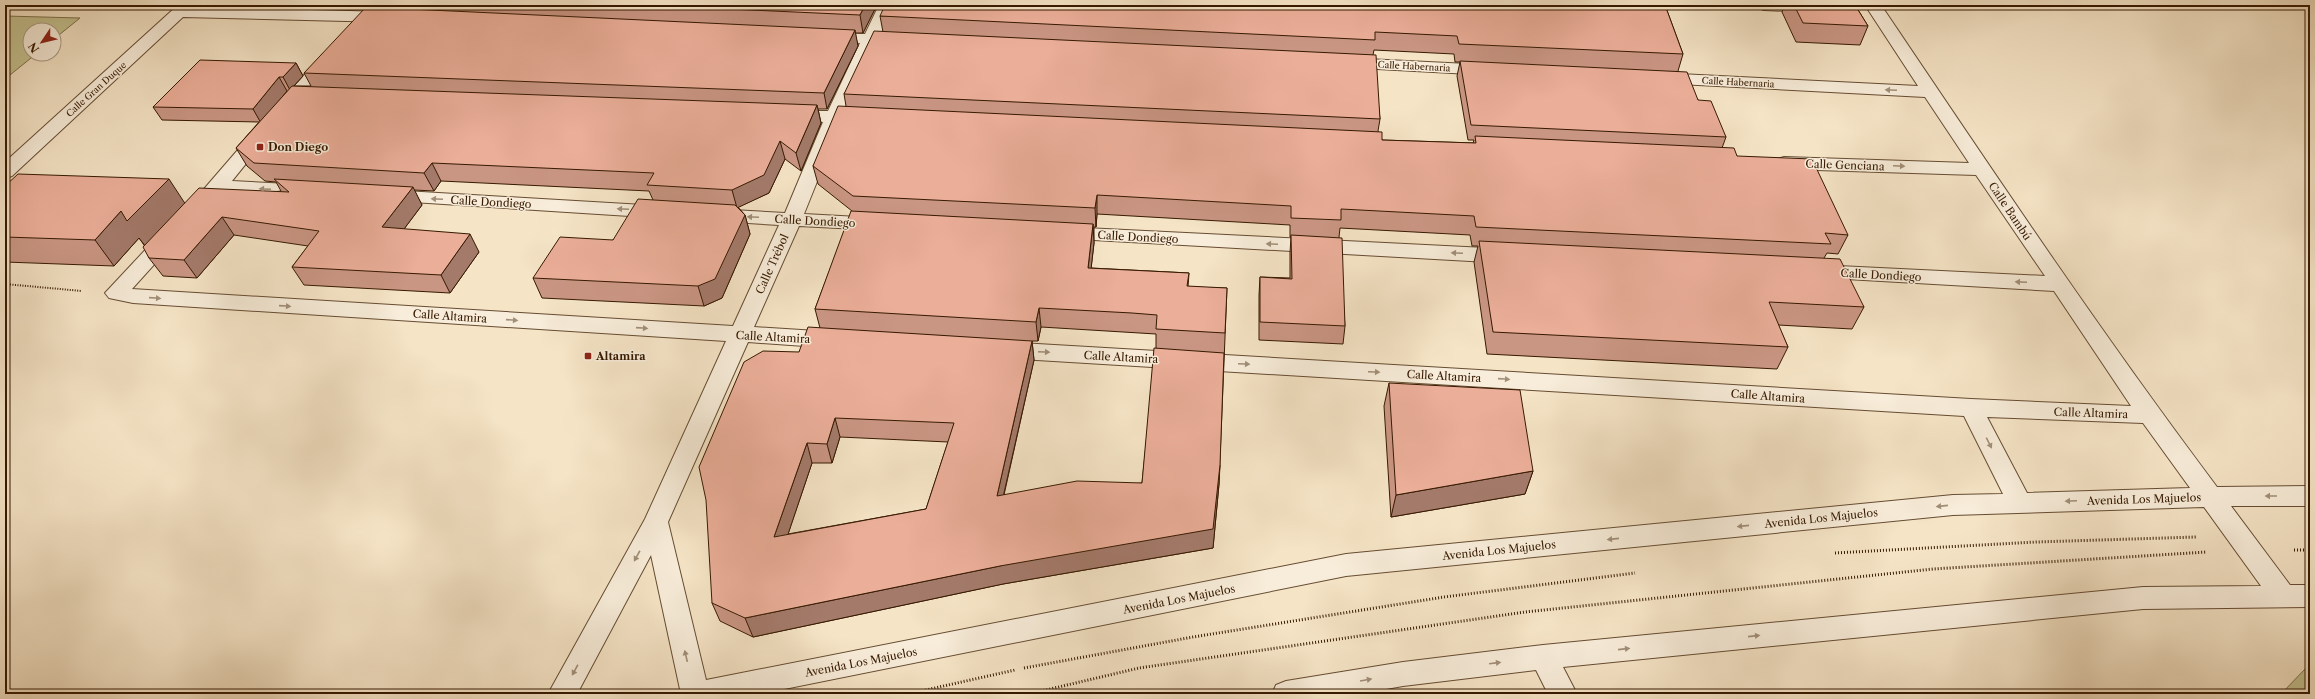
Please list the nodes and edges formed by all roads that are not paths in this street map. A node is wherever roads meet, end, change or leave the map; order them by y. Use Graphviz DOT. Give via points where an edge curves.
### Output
graph roads {
  1 [pos="887,5"];
  2 [pos="1764,5"];
  3 [pos="1873,5"];
  4 [pos="1831,8"];
  5 [pos="184,9"];
  6 [pos="372,10"];
  7 [pos="1859,14"];
  8 [pos="406,18"];
  9 [pos="1886,27"];
  10 [pos="809,36"];
  11 [pos="872,39"];
  12 [pos="915,41"];
  13 [pos="1331,62"];
  14 [pos="1506,70"];
  15 [pos="1642,77"];
  16 [pos="1930,92"];
  17 [pos="294,96"];
  18 [pos="318,97"];
  19 [pos="770,114"];
  20 [pos="834,117"];
  21 [pos="882,119"];
  22 [pos="1768,162"];
  23 [pos="1982,169"];
  24 [pos="5,172"];
  25 [pos="217,186"];
  26 [pos="329,192"];
  27 [pos="369,195"];
  28 [pos="196,208"];
  29 [pos="792,219"];
  30 [pos="895,225"];
  31 [pos="180,226"];
  32 [pos="1046,232"];
  33 [pos="1525,257"];
  34 [pos="1796,271"];
  35 [pos="2060,284"];
  36 [pos="740,335"];
  37 [pos="851,341"];
  38 [pos="979,349"];
  39 [pos="1971,408"];
  40 [pos="2150,415"];
  41 [pos="2310,496"];
  42 [pos="2208,497"];
  43 [pos="2019,502"];
  44 [pos="656,522"];
  45 [pos="2283,596"];
  46 [pos="2310,596"];
  47 [pos="1542,657"];
  48 [pos="562,694"];
  49 [pos="695,694"];
  50 [pos="698,694"];
  51 [pos="1286,694"];
  52 [pos="1563,694"];
  1 -- 11 [label="street, Calle Trébol"];
  2 -- 4 [label="street"];
  3 -- 9 [label="street, Calle Bambú"];
  5 -- 6 [label="street"];
  5 -- 24 [label="street, Calle Gran Duque"];
  6 -- 8 [label="street"];
  6 -- 17 [label="street"];
  7 -- 9 [label="street"];
  9 -- 16 [label="street, Calle Bambú"];
  10 -- 11 [label="street"];
  11 -- 12 [label="street"];
  11 -- 20 [label="street, Calle Trébol"];
  13 -- 14 [label="street, Calle Habernaria"];
  16 -- 15 [label="street, Calle Habernaria, one-way"];
  16 -- 23 [label="street, Calle Bambú"];
  17 -- 18 [label="street"];
  17 -- 25 [label="street"];
  19 -- 20 [label="street"];
  20 -- 21 [label="street"];
  20 -- 29 [label="street, Calle Trébol"];
  22 -- 23 [label="street, Calle Genciana, one-way"];
  23 -- 35 [label="street, Calle Bambú"];
  26 -- 25 [label="street, one-way"];
  25 -- 28 [label="street"];
  29 -- 27 [label="street, Calle Dondiego, one-way"];
  29 -- 30 [label="street, Calle Dondiego"];
  29 -- 36 [label="street, Calle Trébol"];
  31 -- 36 [label="street, Calle Altamira, one-way" via="116,293"];
  33 -- 32 [label="street, Calle Dondiego, one-way"];
  35 -- 34 [label="street, Calle Dondiego, one-way"];
  35 -- 40 [label="street, Calle Bambú"];
  36 -- 37 [label="street, Calle Altamira"];
  36 -- 44 [label="street, Calle Trébol"];
  38 -- 39 [label="street, Calle Altamira, one-way"];
  39 -- 40 [label="street, Calle Altamira"];
  39 -- 43 [label="street, one-way"];
  40 -- 42 [label="street, Calle Bambú"];
  41 -- 42 [label="street, Avenida Los Majuelos, one-way"];
  42 -- 43 [label="street, Avenida Los Majuelos, one-way"];
  42 -- 45 [label="street, Calle Bambú"];
  43 -- 50 [label="street, Avenida Los Majuelos, one-way" via="1945,506 1346,565"];
  44 -- 48 [label="street, Calle Trébol, one-way"];
  49 -- 44 [label="street, one-way"];
  45 -- 46 [label="street"];
  47 -- 45 [label="street, one-way" via="2143,598"];
  51 -- 47 [label="street, one-way" via="1403,674"];
  47 -- 52 [label="street"];
}
